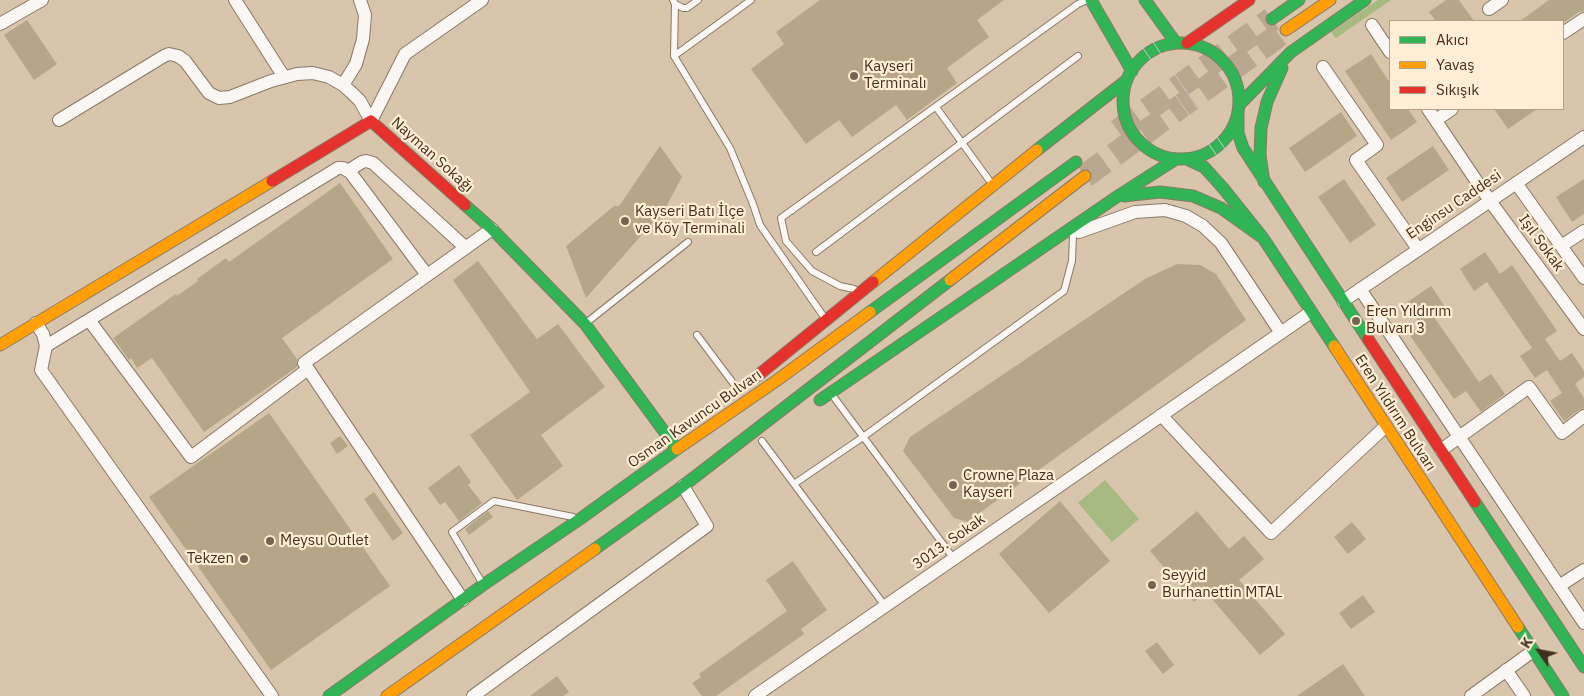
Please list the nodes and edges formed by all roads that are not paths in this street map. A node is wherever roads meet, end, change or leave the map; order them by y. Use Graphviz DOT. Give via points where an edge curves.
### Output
graph roads {
  1 [pos="42,0"];
  2 [pos="235,0"];
  3 [pos="360,0"];
  4 [pos="482,0"];
  5 [pos="698,0"];
  6 [pos="751,0"];
  7 [pos="1087,0"];
  8 [pos="1091,0"];
  9 [pos="1145,0"];
  10 [pos="1249,0"];
  11 [pos="1299,0"];
  12 [pos="1330,0"];
  13 [pos="1365,0"];
  14 [pos="1502,0"];
  15 [pos="674,2"];
  16 [pos="1488,9"];
  17 [pos="1272,19"];
  18 [pos="1584,19"];
  19 [pos="0,24"];
  20 [pos="1372,25"];
  21 [pos="1286,30"];
  22 [pos="1564,32"];
  23 [pos="1182,43"];
  24 [pos="1389,50"];
  25 [pos="1291,52"];
  26 [pos="674,56"];
  27 [pos="1078,56"];
  28 [pos="1323,67"];
  29 [pos="1130,76"];
  30 [pos="284,77"];
  31 [pos="343,85"];
  32 [pos="936,107"];
  33 [pos="1239,109"];
  34 [pos="1448,110"];
  35 [pos="1432,114"];
  36 [pos="59,120"];
  37 [pos="371,121"];
  38 [pos="1584,137"];
  39 [pos="962,143"];
  40 [pos="1182,159"];
  41 [pos="1076,162"];
  42 [pos="348,171"];
  43 [pos="1085,176"];
  44 [pos="1264,182"];
  45 [pos="1516,183"];
  46 [pos="992,185"];
  47 [pos="1114,198"];
  48 [pos="1490,201"];
  49 [pos="492,229"];
  50 [pos="1584,231"];
  51 [pos="1073,235"];
  52 [pos="1263,238"];
  53 [pos="688,242"];
  54 [pos="1561,246"];
  55 [pos="1042,247"];
  56 [pos="466,248"];
  57 [pos="1418,249"];
  58 [pos="816,252"];
  59 [pos="427,275"];
  60 [pos="1584,278"];
  61 [pos="1360,289"];
  62 [pos="862,291"];
  63 [pos="1342,301"];
  64 [pos="1311,312"];
  65 [pos="89,320"];
  66 [pos="826,320"];
  67 [pos="36,323"];
  68 [pos="586,324"];
  69 [pos="1584,329"];
  70 [pos="1281,332"];
  71 [pos="698,335"];
  72 [pos="1,342"];
  73 [pos="46,346"];
  74 [pos="308,369"];
  75 [pos="739,391"];
  76 [pos="831,393"];
  77 [pos="808,409"];
  78 [pos="1161,415"];
  79 [pos="1584,416"];
  80 [pos="1386,426"];
  81 [pos="863,436"];
  82 [pos="1459,437"];
  83 [pos="765,438"];
  84 [pos="677,448"];
  85 [pos="1441,450"];
  86 [pos="794,484"];
  87 [pos="683,486"];
  88 [pos="580,518"];
  89 [pos="954,559"];
  90 [pos="1584,570"];
  91 [pos="483,585"];
  92 [pos="1559,586"];
  93 [pos="463,600"];
  94 [pos="884,606"];
  95 [pos="1584,623"];
  96 [pos="1533,651"];
  97 [pos="1584,667"];
  98 [pos="1506,670"];
  99 [pos="272,696"];
  100 [pos="329,696"];
  101 [pos="386,696"];
  102 [pos="473,696"];
  103 [pos="755,696"];
  104 [pos="1471,696"];
  105 [pos="1524,696"];
  106 [pos="1563,696"];
  1 -- 19 [label="street"];
  2 -- 30 [label="street"];
  3 -- 31 [label="street" via="365,14 364,39 356,64"];
  4 -- 37 [label="street" via="405,54"];
  5 -- 15 [label="lane" via="687,8"];
  6 -- 26 [label="lane"];
  7 -- 32 [label="lane"];
  8 -- 29 [label="main road"];
  9 -- 23 [label="main road"];
  10 -- 23 [label="main road"];
  11 -- 17 [label="main road"];
  12 -- 21 [label="main road"];
  13 -- 25 [label="main road"];
  14 -- 16 [label="street"];
  15 -- 26 [label="lane"];
  18 -- 22 [label="street"];
  20 -- 24 [label="street"];
  23 -- 29 [label="main road" via="1157,48 1142,58"];
  23 -- 33 [label="main road" via="1208,49 1224,62 1236,80"];
  25 -- 33 [label="main road"];
  25 -- 44 [label="main road" via="1263,115 1260,155"];
  26 -- 66 [label="lane" via="730,148 760,225"];
  27 -- 39 [label="lane"];
  28 -- 57 [label="street" via="1377,145 1356,160"];
  29 -- 40 [label="main road" via="1124,91 1124,112 1132,132 1151,151 1166,158"];
  29 -- 46 [label="main road"];
  30 -- 31 [label="street" via="312,73"];
  30 -- 36 [label="street" via="219,98 209,93 186,61 169,54"];
  31 -- 37 [label="street" via="360,101"];
  32 -- 39 [label="lane"];
  32 -- 62 [label="lane" via="781,218 786,241 812,271 840,286"];
  33 -- 40 [label="main road" via="1236,122 1221,144 1198,157"];
  33 -- 44 [label="main road, Eren Yıldırım Bulvarı" via="1238,133"];
  34 -- 35 [label="street"];
  35 -- 48 [label="street, Işıl Sokak"];
  37 -- 49 [label="main road, Nayman Sokağı"];
  37 -- 67 [label="main road, Nayman Sokağı"];
  38 -- 45 [label="street, Enginsu Caddesi"];
  39 -- 46 [label="lane"];
  39 -- 58 [label="lane"];
  40 -- 47 [label="main road"];
  40 -- 52 [label="main road, Eren Yıldırım Bulvarı" via="1204,167"];
  41 -- 84 [label="main road, Osman Kavuncu Bulvarı" via="776,381"];
  42 -- 56 [label="street" via="362,162 373,162"];
  42 -- 59 [label="street"];
  42 -- 65 [label="street" via="343,168 334,170"];
  43 -- 87 [label="main road"];
  44 -- 63 [label="main road, Eren Yıldırım Bulvarı"];
  45 -- 48 [label="street, Enginsu Caddesi"];
  45 -- 54 [label="street"];
  46 -- 62 [label="main road"];
  47 -- 52 [label="main road" via="1160,192 1193,196 1221,208"];
  47 -- 55 [label="main road"];
  48 -- 57 [label="street, Enginsu Caddesi"];
  48 -- 69 [label="street, Işıl Sokak"];
  49 -- 56 [label="street"];
  49 -- 68 [label="main road, Nayman Sokağı"];
  50 -- 54 [label="street"];
  51 -- 55 [label="street"];
  51 -- 70 [label="street" via="1135,212 1165,210 1186,216 1221,243"];
  51 -- 81 [label="lane" via="1072,261 1064,291"];
  52 -- 64 [label="main road, Eren Yıldırım Bulvarı"];
  53 -- 68 [label="lane"];
  54 -- 60 [label="street"];
  55 -- 76 [label="main road"];
  56 -- 59 [label="street"];
  57 -- 61 [label="street, Enginsu Caddesi"];
  59 -- 74 [label="street" via="304,363"];
  61 -- 63 [label="street, Enginsu Caddesi"];
  61 -- 82 [label="street"];
  62 -- 66 [label="main road"];
  63 -- 85 [label="main road, Eren Yıldırım Bulvarı"];
  64 -- 70 [label="street, 3013. Sokak"];
  64 -- 80 [label="main road, Eren Yıldırım Bulvarı"];
  65 -- 73 [label="street"];
  65 -- 74 [label="street" via="191,457"];
  66 -- 75 [label="main road"];
  67 -- 72 [label="main road, Nayman Sokağı"];
  67 -- 73 [label="street"];
  68 -- 84 [label="main road, Nayman Sokağı"];
  70 -- 78 [label="street, 3013. Sokak"];
  71 -- 75 [label="lane"];
  73 -- 99 [label="street" via="41,370"];
  74 -- 93 [label="street"];
  75 -- 84 [label="main road"];
  76 -- 77 [label="main road"];
  76 -- 81 [label="lane"];
  78 -- 80 [label="street" via="1271,534"];
  78 -- 89 [label="street, 3013. Sokak"];
  79 -- 82 [label="street" via="1562,433 1530,387"];
  80 -- 96 [label="main road, Eren Yıldırım Bulvarı"];
  81 -- 86 [label="lane"];
  81 -- 89 [label="lane"];
  82 -- 85 [label="street"];
  82 -- 92 [label="street"];
  83 -- 86 [label="lane"];
  83 -- 87 [label="main road"];
  84 -- 88 [label="main road, Osman Kavuncu Bulvarı"];
  85 -- 97 [label="main road, Eren Yıldırım Bulvarı"];
  86 -- 94 [label="lane"];
  87 -- 101 [label="main road"];
  87 -- 102 [label="street" via="707,526"];
  88 -- 91 [label="main road, Osman Kavuncu Bulvarı"];
  88 -- 91 [label="lane" via="494,501 452,532"];
  89 -- 94 [label="street, 3013. Sokak"];
  90 -- 92 [label="street"];
  91 -- 93 [label="main road, Osman Kavuncu Bulvarı"];
  92 -- 95 [label="street"];
  93 -- 100 [label="main road, Osman Kavuncu Bulvarı"];
  94 -- 103 [label="street, 3013. Sokak"];
  96 -- 98 [label="street"];
  96 -- 106 [label="main road, Eren Yıldırım Bulvarı"];
  98 -- 104 [label="street"];
  98 -- 105 [label="street"];
}
